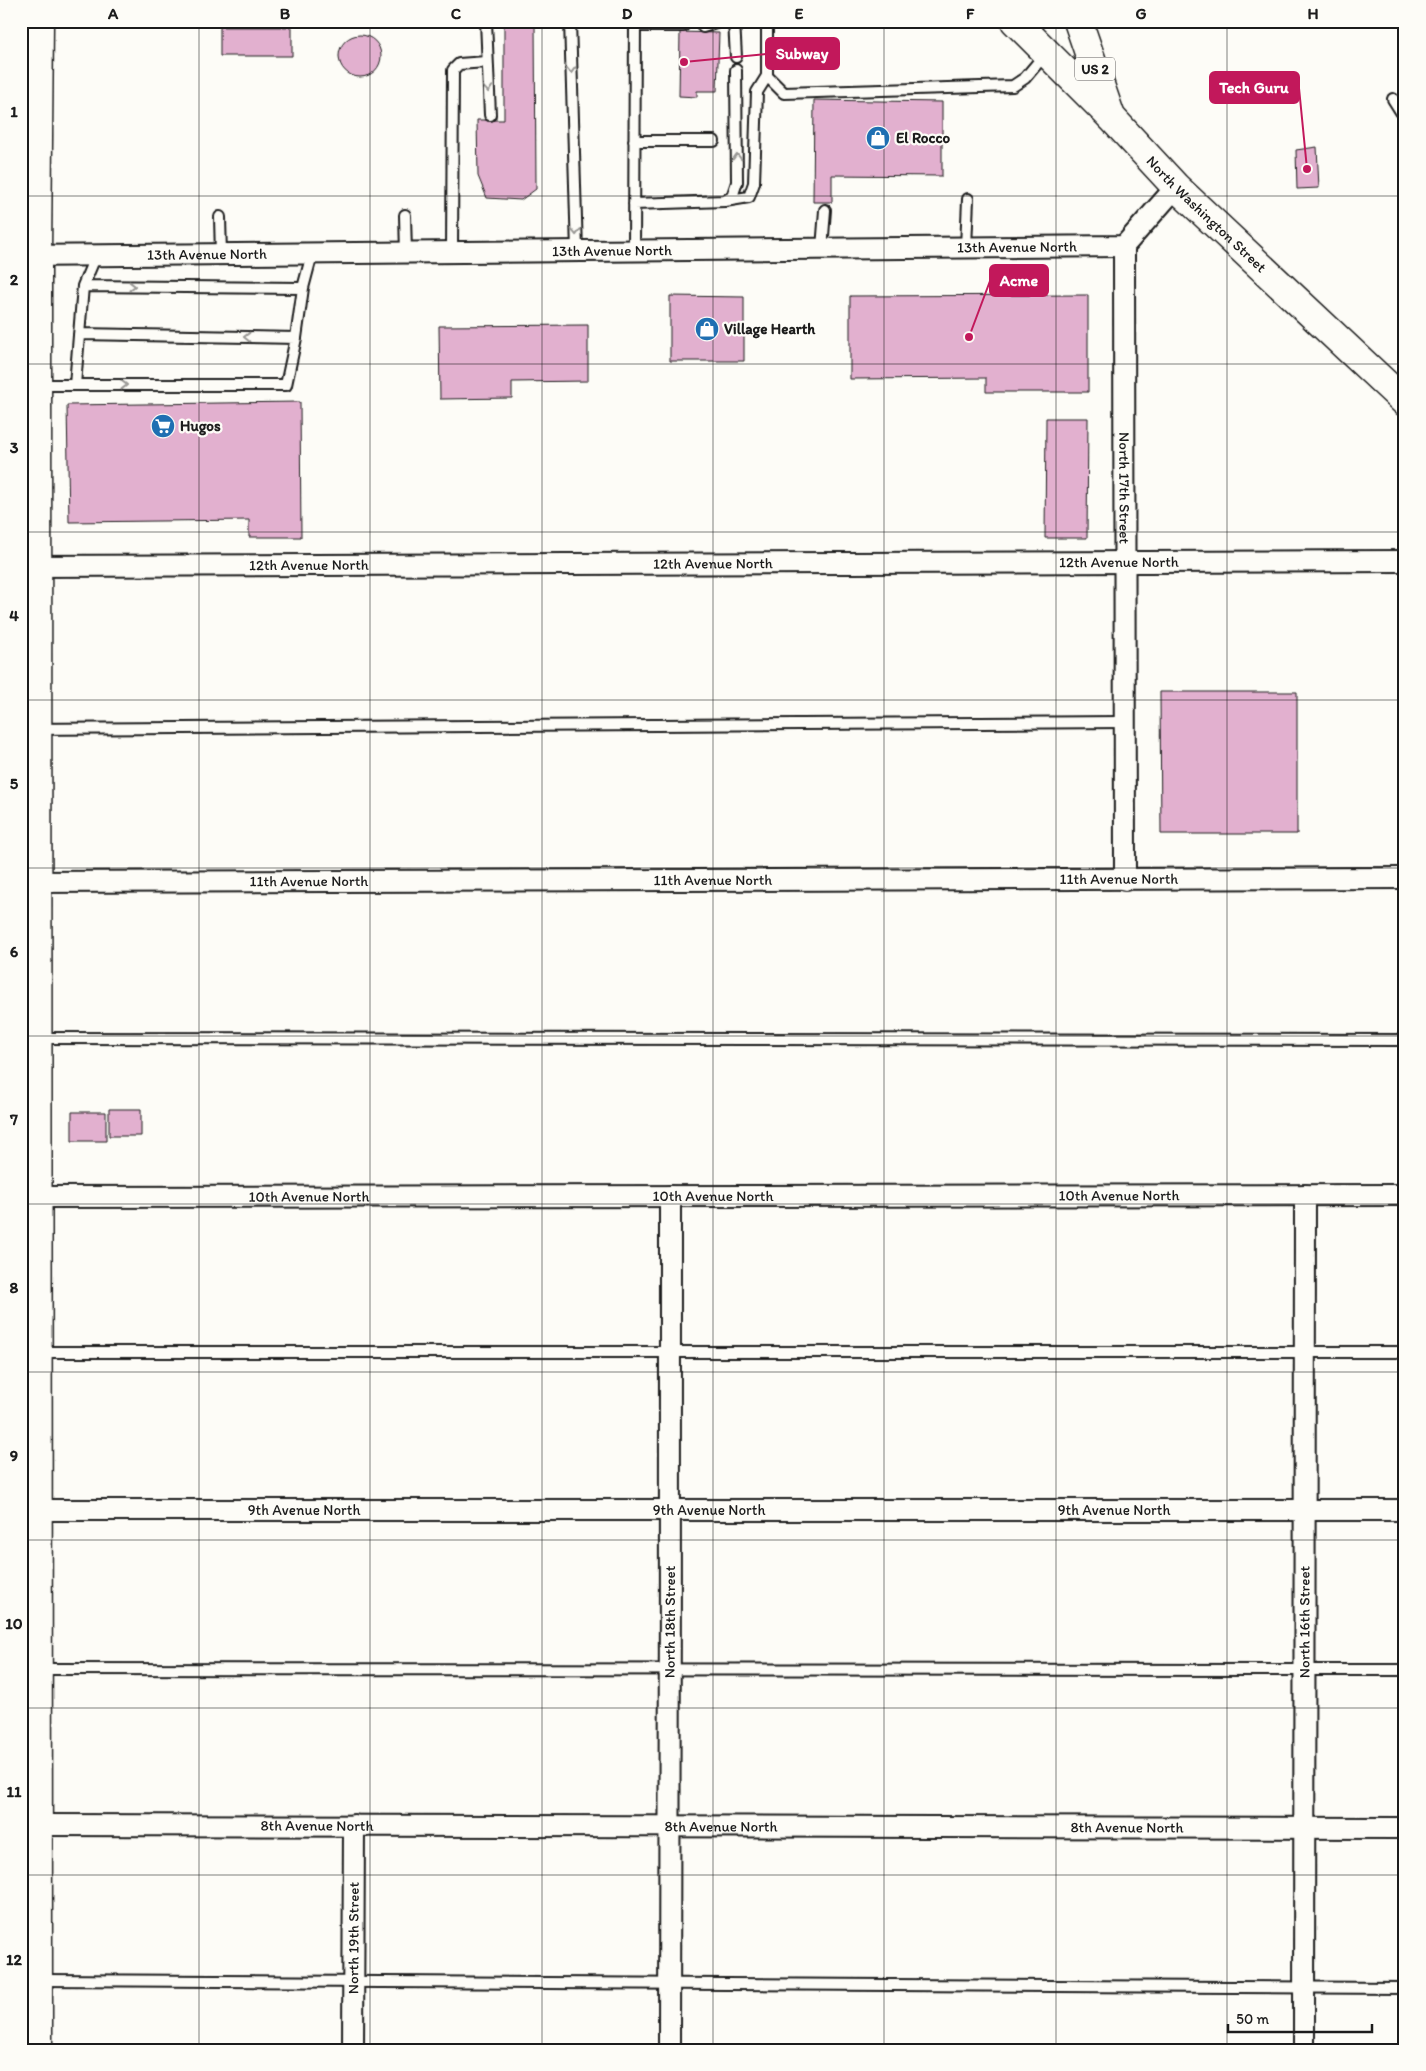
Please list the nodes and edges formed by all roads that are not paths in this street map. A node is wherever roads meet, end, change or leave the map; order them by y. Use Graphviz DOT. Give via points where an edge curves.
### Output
graph roads {
  1 [pos="39,21"];
  2 [pos="486,21"];
  3 [pos="570,21"];
  4 [pos="722,21"];
  5 [pos="734,21"];
  6 [pos="767,21"];
  7 [pos="1015,21"];
  8 [pos="1078,21"];
  9 [pos="635,24"];
  10 [pos="683,26"];
  11 [pos="703,27"];
  12 [pos="1046,53"];
  13 [pos="736,57"];
  14 [pos="486,62"];
  15 [pos="29,66"];
  16 [pos="736,70"];
  17 [pos="767,76"];
  18 [pos="1393,99"];
  19 [pos="490,116"];
  20 [pos="1111,117"];
  21 [pos="1405,118"];
  22 [pos="634,141"];
  23 [pos="714,141"];
  24 [pos="1176,187"];
  25 [pos="968,199"];
  26 [pos="725,201"];
  27 [pos="634,204"];
  28 [pos="825,210"];
  29 [pos="405,215"];
  30 [pos="220,217"];
  31 [pos="1124,246"];
  32 [pos="966,248"];
  33 [pos="822,249"];
  34 [pos="577,251"];
  35 [pos="634,251"];
  36 [pos="406,253"];
  37 [pos="452,253"];
  38 [pos="312,254"];
  39 [pos="221,255"];
  40 [pos="29,256"];
  41 [pos="96,256"];
  42 [pos="83,286"];
  43 [pos="303,288"];
  44 [pos="78,334"];
  45 [pos="296,338"];
  46 [pos="75,385"];
  47 [pos="35,396"];
  48 [pos="1405,402"];
  49 [pos="1405,561"];
  50 [pos="1125,563"];
  51 [pos="30,566"];
  52 [pos="1125,722"];
  53 [pos="29,729"];
  54 [pos="1405,878"];
  55 [pos="1125,880"];
  56 [pos="29,882"];
  57 [pos="29,1038"];
  58 [pos="1405,1040"];
  59 [pos="1305,1195"];
  60 [pos="1405,1195"];
  61 [pos="670,1196"];
  62 [pos="30,1197"];
  63 [pos="29,1352"];
  64 [pos="671,1352"];
  65 [pos="1305,1352"];
  66 [pos="1405,1352"];
  67 [pos="30,1502"];
  68 [pos="1405,1510"];
  69 [pos="672,1511"];
  70 [pos="1305,1511"];
  71 [pos="38,1669"];
  72 [pos="670,1670"];
  73 [pos="1304,1670"];
  74 [pos="1405,1670"];
  75 [pos="30,1769"];
  76 [pos="39,1825"];
  77 [pos="354,1825"];
  78 [pos="669,1826"];
  79 [pos="1304,1828"];
  80 [pos="1405,1828"];
  81 [pos="39,1980"];
  82 [pos="354,1982"];
  83 [pos="669,1984"];
  84 [pos="1304,1987"];
  85 [pos="1405,1988"];
  86 [pos="33,2044"];
  87 [pos="353,2050"];
  88 [pos="669,2050"];
  89 [pos="1304,2050"];
  1 -- 15 [label="main road"];
  2 -- 14 [label="lane"];
  3 -- 34 [label="lane, one-way"];
  4 -- 11 [label="lane"];
  5 -- 13 [label="lane"];
  6 -- 17 [label="lane"];
  7 -- 12 [label="main road, North Washington Street"];
  8 -- 20 [label="main road, US 2"];
  9 -- 10 [label="lane"];
  9 -- 22 [label="lane"];
  12 -- 17 [label="lane" via="1025,78 1013,86 784,93"];
  12 -- 20 [label="main road, North Washington Street"];
  14 -- 19 [label="lane, one-way"];
  14 -- 37 [label="lane" via="460,64 453,70"];
  15 -- 40 [label="main road" via="33,151"];
  26 -- 16 [label="lane, one-way" via="732,197 737,182"];
  17 -- 26 [label="lane" via="757,92 754,183 749,197"];
  18 -- 21 [label="lane"];
  20 -- 24 [label="main road, North Washington Street"];
  22 -- 23 [label="lane"];
  22 -- 27 [label="lane"];
  24 -- 31 [label="street"];
  24 -- 48 [label="main road, North Washington Street"];
  25 -- 32 [label="lane"];
  26 -- 27 [label="lane"];
  27 -- 35 [label="lane"];
  28 -- 33 [label="lane"];
  29 -- 36 [label="lane"];
  30 -- 39 [label="lane"];
  31 -- 32 [label="street, 13th Avenue North"];
  31 -- 50 [label="street, North 17th Street"];
  32 -- 33 [label="street, 13th Avenue North"];
  33 -- 35 [label="street, 13th Avenue North"];
  34 -- 35 [label="street, 13th Avenue North"];
  34 -- 37 [label="street, 13th Avenue North"];
  36 -- 37 [label="street, 13th Avenue North"];
  36 -- 38 [label="street, 13th Avenue North"];
  38 -- 39 [label="street, 13th Avenue North"];
  38 -- 43 [label="lane"];
  39 -- 41 [label="street, 13th Avenue North"];
  40 -- 41 [label="street, 13th Avenue North"];
  40 -- 47 [label="main road"];
  41 -- 42 [label="lane"];
  42 -- 43 [label="lane, one-way"];
  42 -- 44 [label="lane"];
  43 -- 45 [label="lane"];
  45 -- 44 [label="lane, one-way"];
  44 -- 46 [label="lane"];
  46 -- 45 [label="lane, one-way" via="286,385"];
  46 -- 47 [label="lane"];
  47 -- 51 [label="main road"];
  49 -- 50 [label="street, 12th Avenue North"];
  50 -- 51 [label="street, 12th Avenue North"];
  50 -- 52 [label="street, North 17th Street"];
  51 -- 53 [label="main road"];
  52 -- 53 [label="lane"];
  52 -- 55 [label="street, North 17th Street"];
  53 -- 56 [label="main road"];
  54 -- 55 [label="street, 11th Avenue North"];
  55 -- 56 [label="street, 11th Avenue North"];
  56 -- 57 [label="main road"];
  57 -- 58 [label="lane"];
  57 -- 62 [label="main road"];
  59 -- 60 [label="street, 10th Avenue North"];
  59 -- 61 [label="street, 10th Avenue North"];
  59 -- 65 [label="street, North 16th Street"];
  61 -- 62 [label="street, 10th Avenue North"];
  61 -- 64 [label="street, North 18th Street"];
  62 -- 63 [label="main road"];
  63 -- 64 [label="lane"];
  63 -- 67 [label="main road"];
  64 -- 65 [label="lane"];
  64 -- 69 [label="street, North 18th Street"];
  65 -- 66 [label="lane"];
  65 -- 70 [label="street, North 16th Street"];
  67 -- 69 [label="street, 9th Avenue North"];
  67 -- 71 [label="main road"];
  68 -- 70 [label="street, 9th Avenue North"];
  69 -- 70 [label="street, 9th Avenue North"];
  69 -- 72 [label="street, North 18th Street"];
  70 -- 73 [label="street, North 16th Street"];
  71 -- 72 [label="lane"];
  71 -- 75 [label="main road"];
  72 -- 73 [label="lane"];
  72 -- 78 [label="street, North 18th Street"];
  73 -- 74 [label="lane"];
  73 -- 79 [label="street, North 16th Street"];
  75 -- 76 [label="main road"];
  76 -- 77 [label="street, 8th Avenue North"];
  76 -- 81 [label="main road"];
  77 -- 78 [label="street, 8th Avenue North"];
  77 -- 82 [label="street, North 19th Street"];
  78 -- 79 [label="street, 8th Avenue North"];
  78 -- 83 [label="street, North 18th Street"];
  79 -- 80 [label="street, 8th Avenue North"];
  79 -- 84 [label="street, North 16th Street"];
  81 -- 82 [label="lane"];
  81 -- 86 [label="main road"];
  82 -- 83 [label="lane"];
  82 -- 87 [label="street, North 19th Street"];
  83 -- 84 [label="lane"];
  83 -- 88 [label="street, North 18th Street"];
  84 -- 85 [label="lane"];
  84 -- 89 [label="street, North 16th Street"];
}
